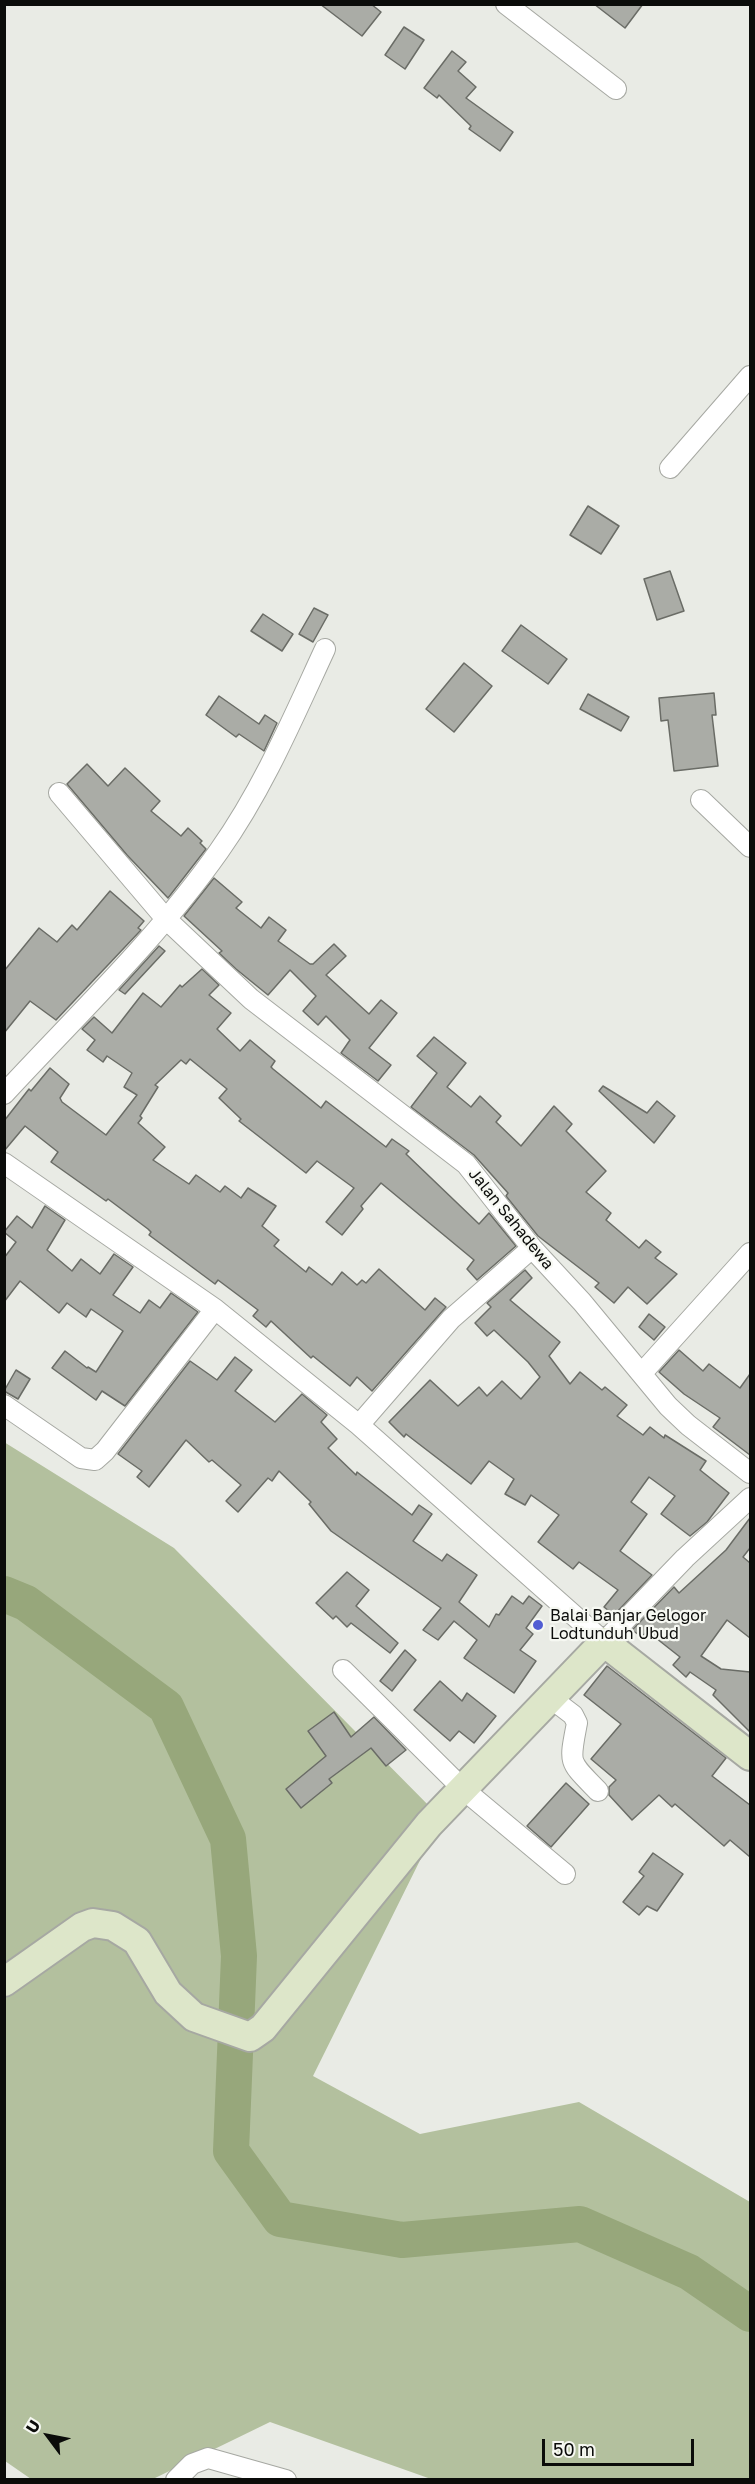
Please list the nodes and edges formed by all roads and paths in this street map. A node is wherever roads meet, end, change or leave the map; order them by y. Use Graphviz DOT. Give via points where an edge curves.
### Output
graph roads {
  1 [pos="506,4"];
  2 [pos="616,89"];
  3 [pos="750,376"];
  4 [pos="670,468"];
  5 [pos="325,649"];
  6 [pos="59,793"];
  7 [pos="701,800"];
  8 [pos="750,847"];
  9 [pos="166,919"];
  10 [pos="4,1094"];
  11 [pos="4,1162"];
  12 [pos="532,1248"];
  13 [pos="750,1253"];
  14 [pos="215,1309"];
  15 [pos="642,1373"];
  16 [pos="4,1405"];
  17 [pos="359,1425"];
  18 [pos="750,1473"];
  19 [pos="750,1498"];
  20 [pos="604,1642"];
  21 [pos="343,1670"];
  22 [pos="552,1699"];
  23 [pos="750,1756"];
  24 [pos="463,1789"];
  25 [pos="597,1791"];
  26 [pos="565,1874"];
  27 [pos="4,1982"];
  28 [pos="176,2480"];
  29 [pos="286,2480"];
  1 -- 2 [label="street"];
  3 -- 4 [label="street"];
  5 -- 9 [label="street" via="270,769 220,850"];
  6 -- 9 [label="street, Jalan Sahadewa"];
  7 -- 8 [label="street"];
  9 -- 10 [label="street"];
  9 -- 12 [label="street, Jalan Sahadewa" via="251,999 466,1164"];
  11 -- 14 [label="street"];
  12 -- 15 [label="street, Jalan Sahadewa"];
  12 -- 17 [label="street" via="452,1319"];
  13 -- 15 [label="street"];
  14 -- 16 [label="street" via="95,1460 81,1458"];
  14 -- 17 [label="street"];
  15 -- 18 [label="street, Jalan Sahadewa" via="688,1425"];
  17 -- 20 [label="street"];
  19 -- 20 [label="street"];
  20 -- 22 [label="street"];
  20 -- 23 [label="street"];
  21 -- 24 [label="street"];
  22 -- 24 [label="street"];
  22 -- 25 [label="street" via="578,1723 573,1765"];
  24 -- 26 [label="street"];
  24 -- 27 [label="street" via="429,1824 263,2028 250,2037 194,2017 168,1993 137,1941 113,1926 93,1923 82,1927"];
  28 -- 29 [label="street" via="192,2464 208,2458"];
}
